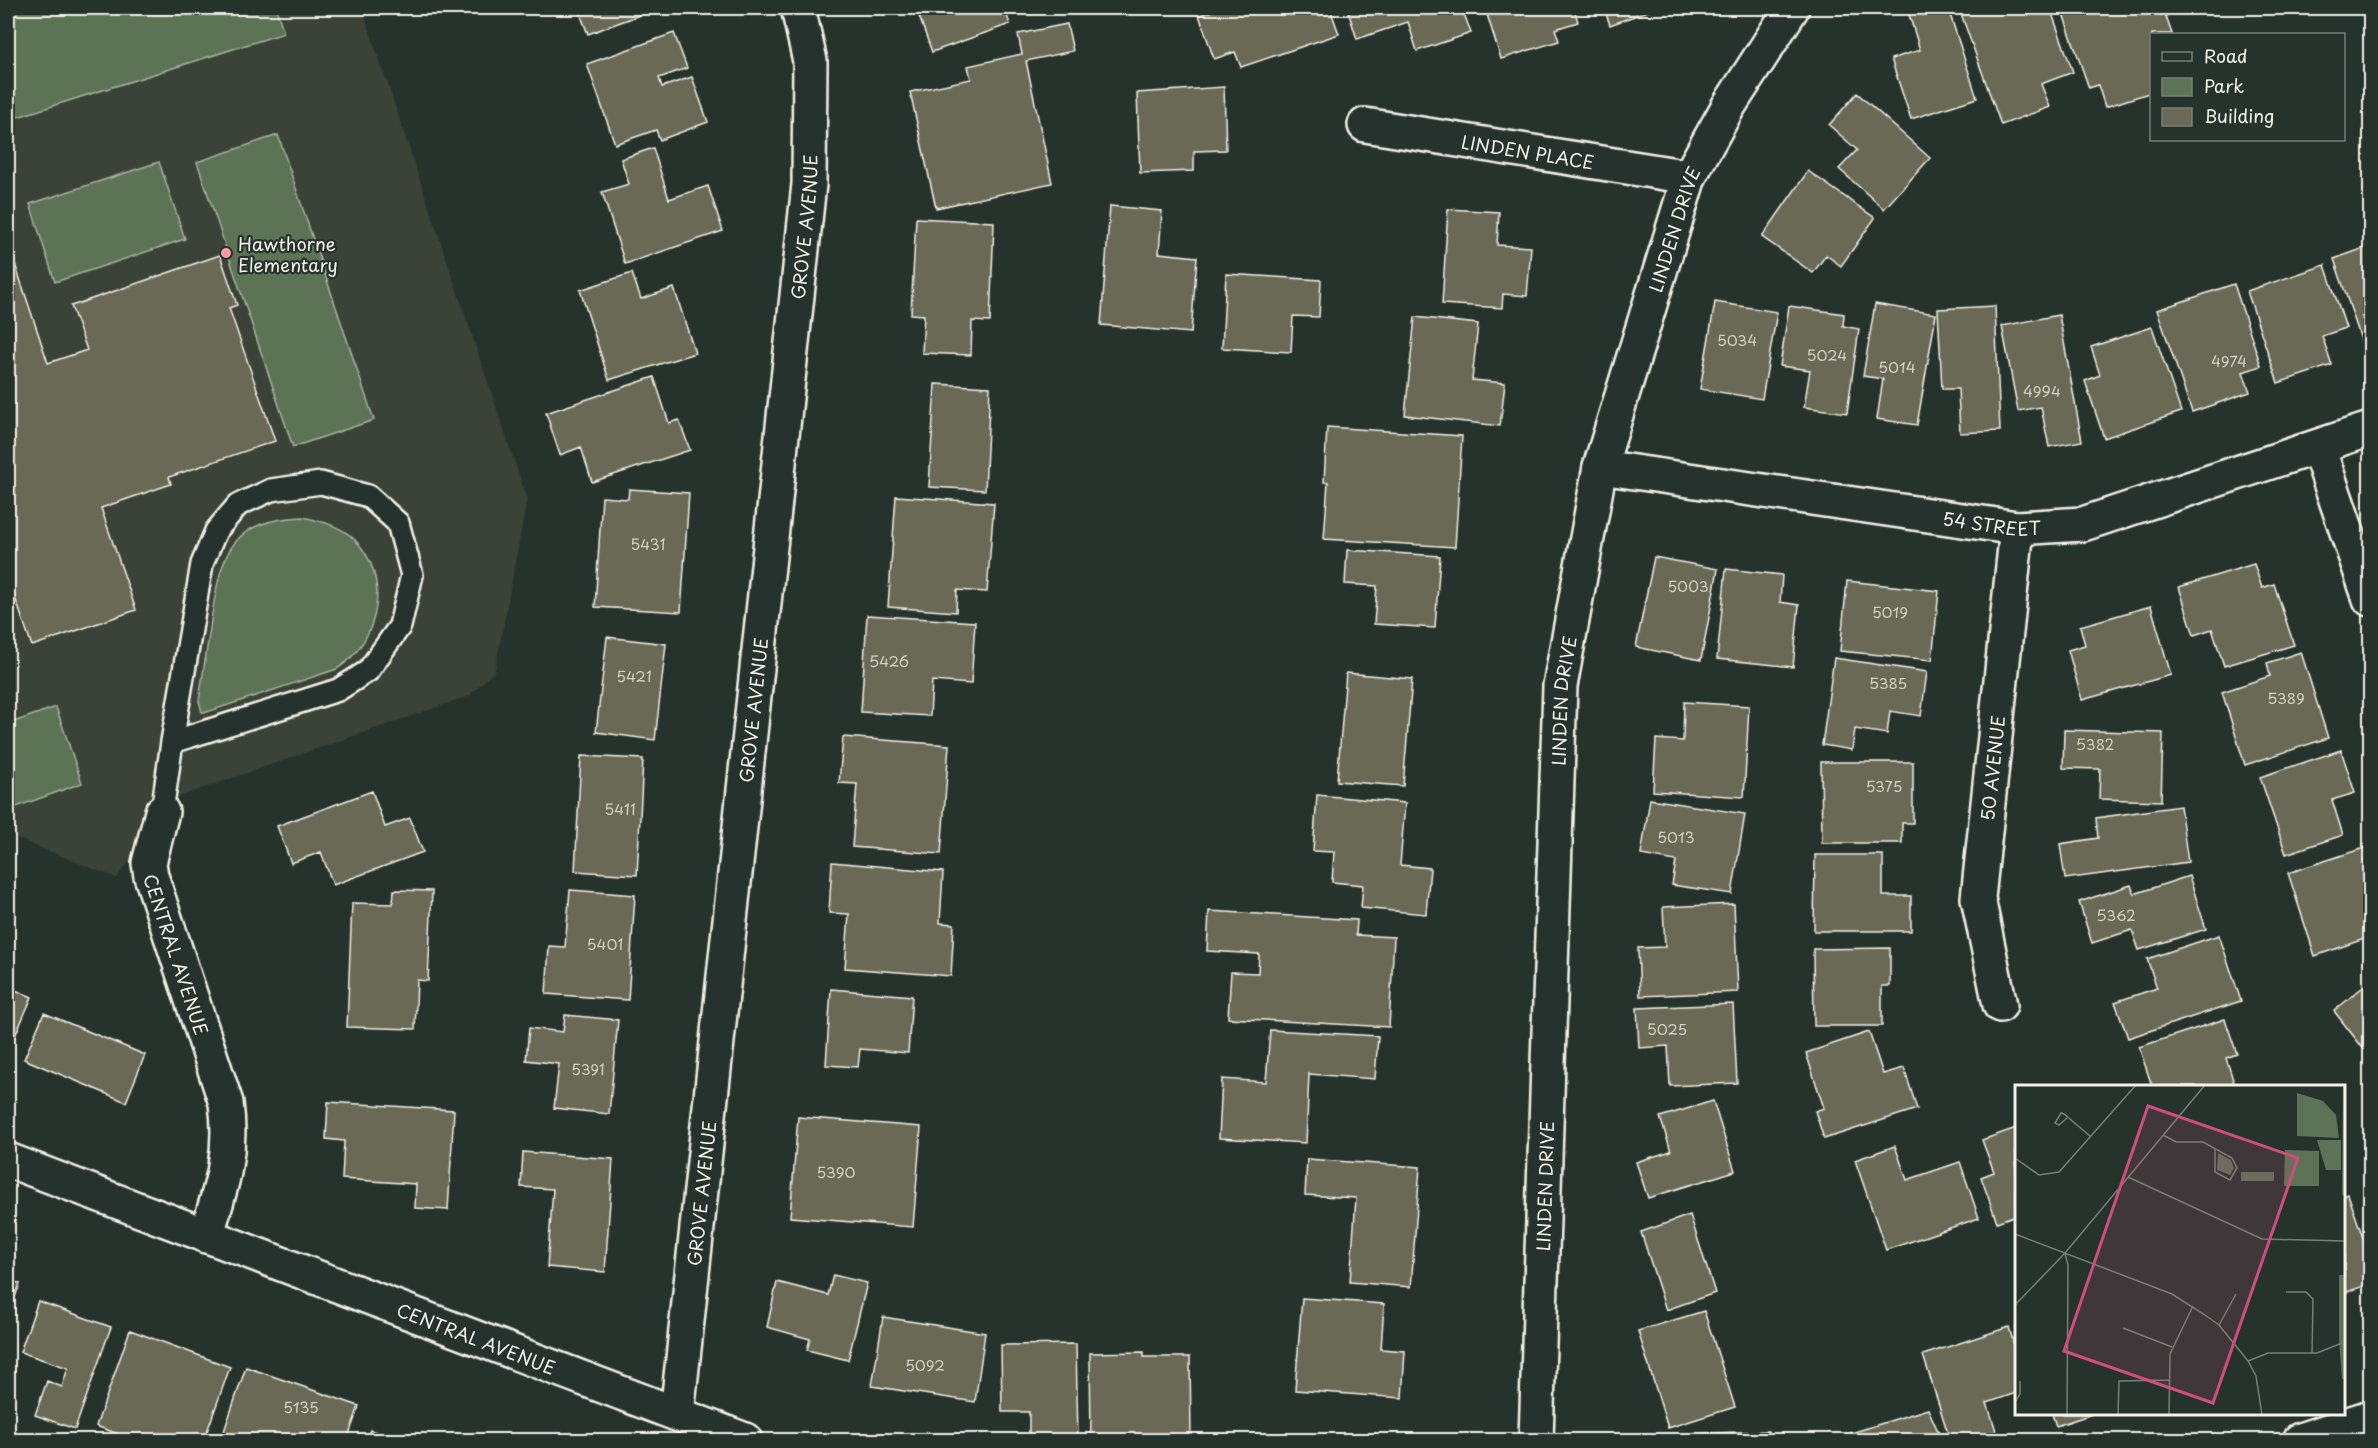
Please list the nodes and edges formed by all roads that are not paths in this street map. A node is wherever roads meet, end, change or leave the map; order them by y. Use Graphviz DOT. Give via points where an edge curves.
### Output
graph roads {
  1 [pos="798,8"];
  2 [pos="1792,8"];
  3 [pos="1365,125"];
  4 [pos="1689,177"];
  5 [pos="2370,429"];
  6 [pos="2318,447"];
  7 [pos="1600,466"];
  8 [pos="2017,528"];
  9 [pos="2370,599"];
  10 [pos="172,742"];
  11 [pos="162,812"];
  12 [pos="2001,1005"];
  13 [pos="8,1160"];
  14 [pos="206,1236"];
  15 [pos="676,1414"];
  16 [pos="2370,1417"];
  17 [pos="745,1440"];
  18 [pos="1536,1440"];
  19 [pos="2300,1440"];
  1 -- 15 [label="street, GROVE AVENUE" via="810,61 809,184"];
  2 -- 4 [label="street, LINDEN DRIVE"];
  3 -- 4 [label="street, LINDEN PLACE"];
  4 -- 7 [label="street, LINDEN DRIVE"];
  5 -- 6 [label="street, 54 STREET"];
  6 -- 8 [label="street, 54 STREET" via="2083,524"];
  6 -- 9 [label="street"];
  7 -- 8 [label="street, 54 STREET"];
  7 -- 18 [label="street, LINDEN DRIVE" via="1560,686"];
  8 -- 12 [label="street, 50 AVENUE" via="1978,898"];
  10 -- 10 [label="lane" via="338,690 368,671 400,626 412,575 398,523 368,496 321,483 271,490 238,505 216,531 202,564"];
  10 -- 11 [label="lane"];
  11 -- 14 [label="street, CENTRAL AVENUE" via="149,863 151,876 226,1103 230,1127 226,1174"];
  13 -- 14 [label="street, CENTRAL AVENUE"];
  14 -- 15 [label="street, CENTRAL AVENUE"];
  15 -- 17 [label="street, CENTRAL AVENUE"];
  16 -- 19 [label="street"];
}
